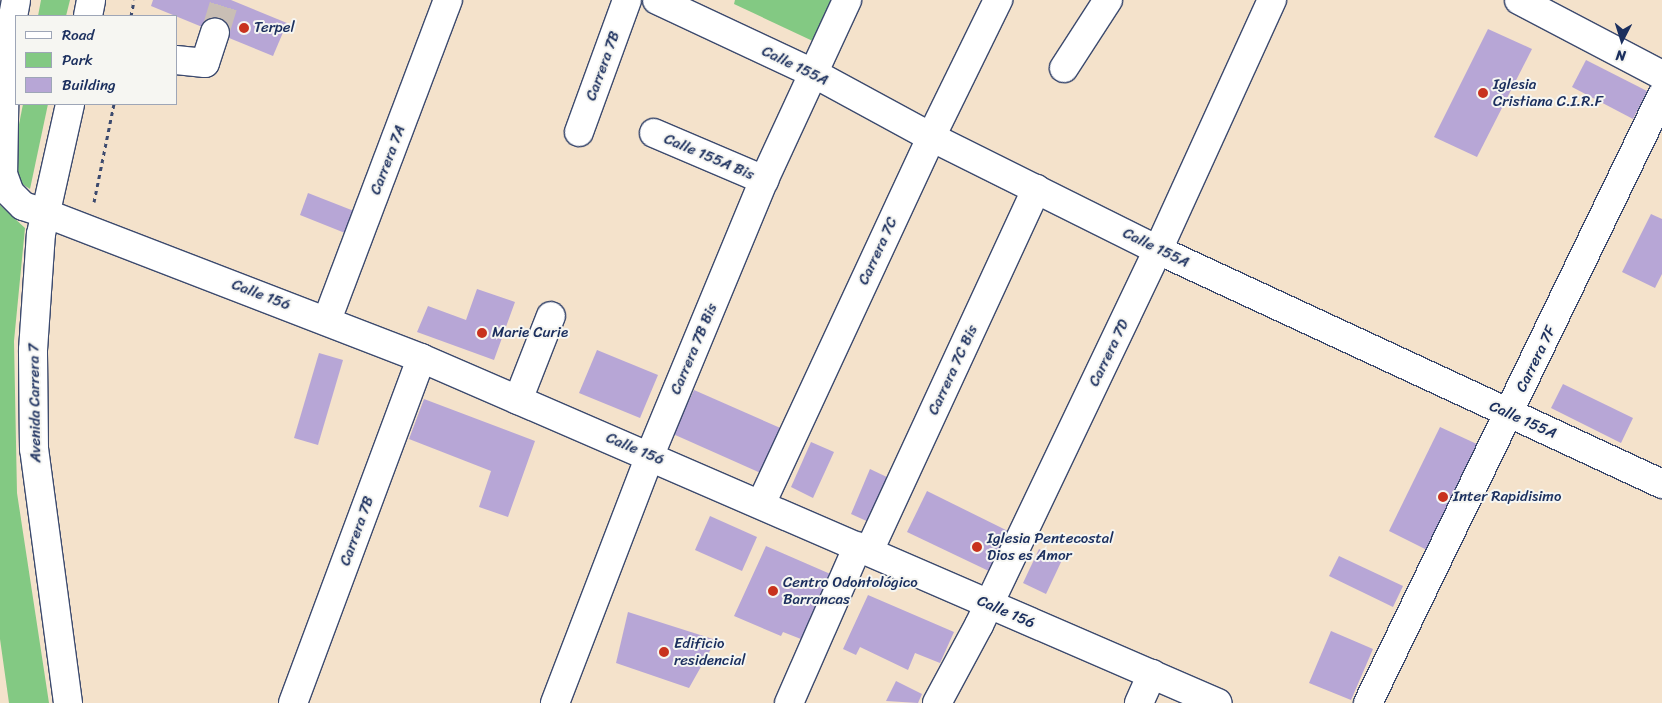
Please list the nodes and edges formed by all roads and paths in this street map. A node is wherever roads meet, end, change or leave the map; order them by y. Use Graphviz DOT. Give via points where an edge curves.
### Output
graph roads {
  1 [pos="91,0"];
  2 [pos="134,0"];
  3 [pos="448,0"];
  4 [pos="627,0"];
  5 [pos="657,0"];
  6 [pos="847,0"];
  7 [pos="998,0"];
  8 [pos="1108,0"];
  9 [pos="1272,0"];
  10 [pos="1520,0"];
  11 [pos="9,9"];
  12 [pos="88,15"];
  13 [pos="131,15"];
  14 [pos="214,33"];
  15 [pos="178,60"];
  16 [pos="5,64"];
  17 [pos="1064,68"];
  18 [pos="813,73"];
  19 [pos="1662,75"];
  20 [pos="0,90"];
  21 [pos="1662,95"];
  22 [pos="70,105"];
  23 [pos="114,105"];
  24 [pos="579,132"];
  25 [pos="654,133"];
  26 [pos="931,137"];
  27 [pos="764,180"];
  28 [pos="1036,190"];
  29 [pos="45,213"];
  30 [pos="89,230"];
  31 [pos="1158,250"];
  32 [pos="551,316"];
  33 [pos="327,320"];
  34 [pos="421,358"];
  35 [pos="518,400"];
  36 [pos="1510,413"];
  37 [pos="650,455"];
  38 [pos="1662,484"];
  39 [pos="761,504"];
  40 [pos="863,548"];
  41 [pos="989,604"];
  42 [pos="1152,674"];
  43 [pos="68,703"];
  44 [pos="293,703"];
  45 [pos="555,703"];
  46 [pos="789,703"];
  47 [pos="937,703"];
  48 [pos="1139,703"];
  49 [pos="1218,703"];
  50 [pos="1368,703"];
  1 -- 12 [label="street"];
  2 -- 13 [label="path"];
  3 -- 33 [label="street, Carrera 7A"];
  4 -- 24 [label="street, Carrera 7B"];
  5 -- 18 [label="street, Calle 155A"];
  6 -- 18 [label="street, Carrera 7B Bis"];
  7 -- 26 [label="street, Carrera 7C"];
  8 -- 17 [label="street"];
  9 -- 31 [label="street, Carrera 7D"];
  10 -- 19 [label="street"];
  11 -- 16 [label="street"];
  14 -- 15 [label="street" via="205,64"];
  16 -- 20 [label="street"];
  16 -- 29 [label="street, Calle 156" via="3,174 10,193 23,206"];
  18 -- 26 [label="street, Calle 155A"];
  18 -- 27 [label="street, Carrera 7B Bis"];
  21 -- 36 [label="street, Carrera 7F"];
  22 -- 29 [label="street, Avenida Carrera 7"];
  23 -- 30 [label="path"];
  25 -- 27 [label="street, Calle 155A Bis"];
  26 -- 28 [label="street, Calle 155A"];
  26 -- 39 [label="street, Carrera 7C"];
  27 -- 37 [label="street, Carrera 7B Bis"];
  28 -- 31 [label="street, Calle 155A"];
  28 -- 40 [label="street, Carrera 7C Bis"];
  29 -- 30 [label="street, Calle 156"];
  29 -- 43 [label="street, Avenida Carrera 7" via="35,296 34,449"];
  30 -- 33 [label="street, Calle 156"];
  31 -- 36 [label="street, Calle 155A"];
  31 -- 41 [label="street, Carrera 7D"];
  32 -- 35 [label="street"];
  33 -- 34 [label="street, Calle 156"];
  34 -- 35 [label="street, Calle 156"];
  34 -- 44 [label="street, Carrera 7B"];
  35 -- 37 [label="street, Calle 156"];
  36 -- 38 [label="street, Calle 155A"];
  36 -- 50 [label="street, Carrera 7F"];
  37 -- 39 [label="street, Calle 156"];
  37 -- 45 [label="street, Carrera 7B Bis"];
  39 -- 40 [label="street, Calle 156"];
  40 -- 41 [label="street, Calle 156"];
  40 -- 46 [label="street, Carrera 7C Bis"];
  41 -- 42 [label="street, Calle 156"];
  41 -- 47 [label="street, Carrera 7D"];
  42 -- 48 [label="street"];
  42 -- 49 [label="street, Calle 156"];
}
